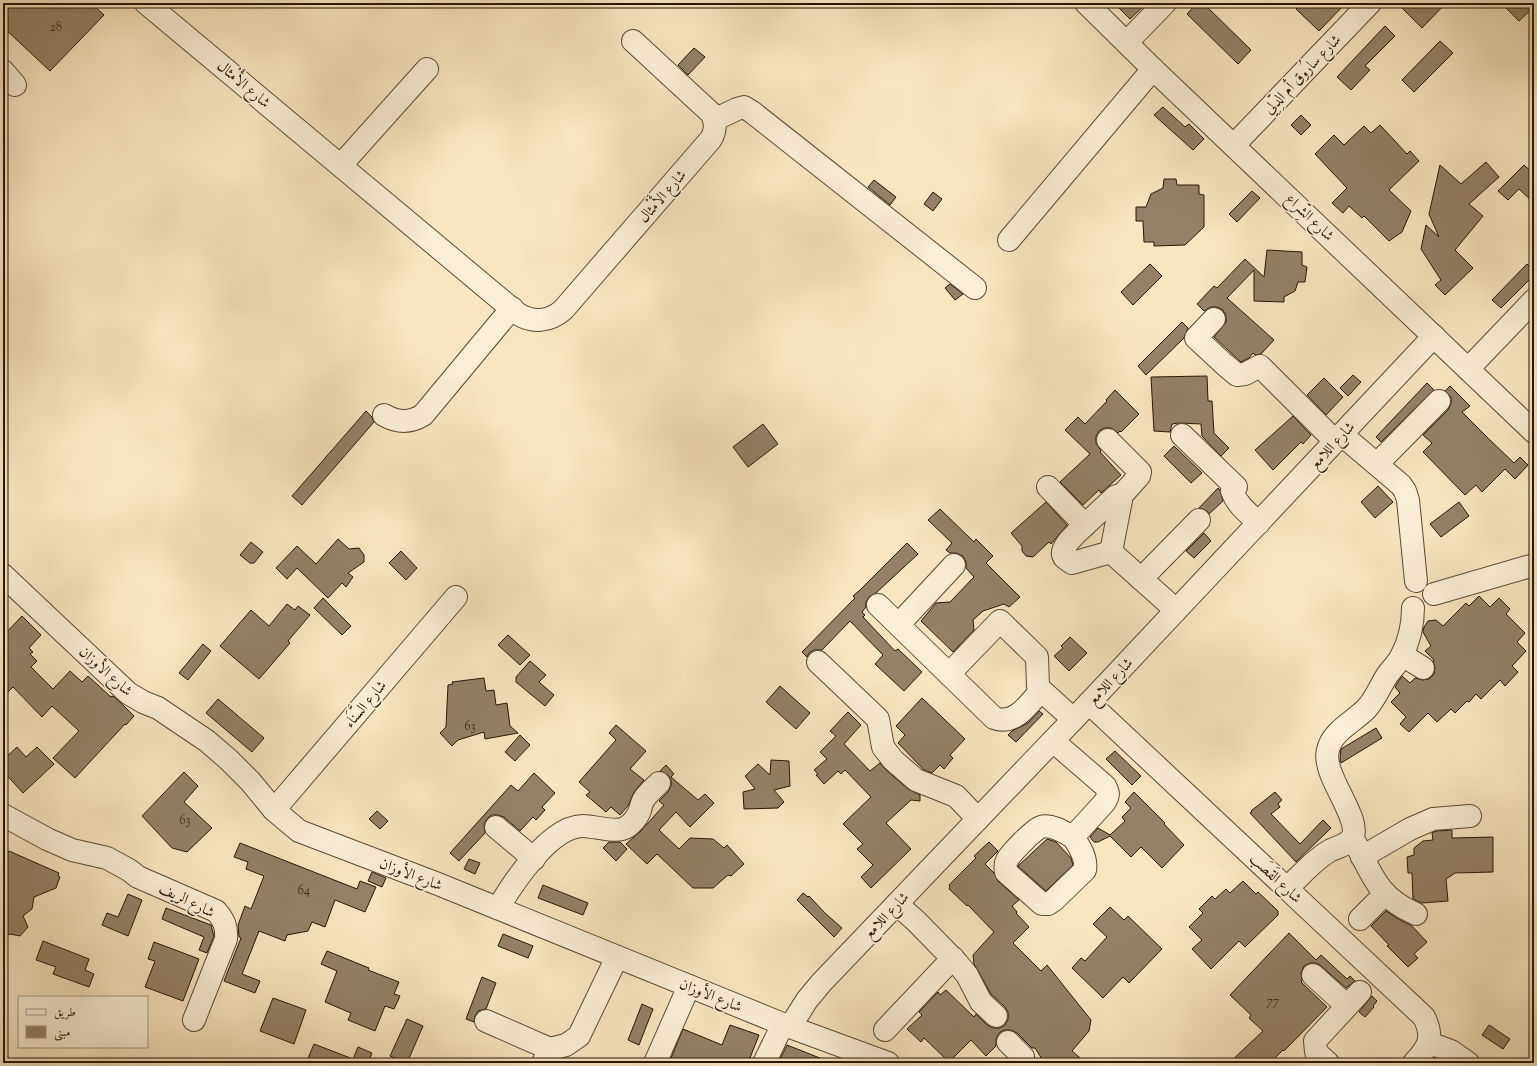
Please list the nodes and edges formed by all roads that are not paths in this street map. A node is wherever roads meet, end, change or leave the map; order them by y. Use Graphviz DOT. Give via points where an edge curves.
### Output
graph roads {
  1 [pos="146,3"];
  2 [pos="1086,3"];
  3 [pos="1165,3"];
  4 [pos="1370,3"];
  5 [pos="633,42"];
  6 [pos="1127,42"];
  7 [pos="427,68"];
  8 [pos="1153,69"];
  9 [pos="714,120"];
  10 [pos="1234,145"];
  11 [pos="341,165"];
  12 [pos="1009,240"];
  13 [pos="975,288"];
  14 [pos="1534,300"];
  15 [pos="512,308"];
  16 [pos="1214,319"];
  17 [pos="1434,336"];
  18 [pos="1468,369"];
  19 [pos="1439,401"];
  20 [pos="384,415"];
  21 [pos="1534,432"];
  22 [pos="1182,435"];
  23 [pos="1338,438"];
  24 [pos="1108,440"];
  25 [pos="1377,464"];
  26 [pos="1048,487"];
  27 [pos="1122,495"];
  28 [pos="1199,520"];
  29 [pos="1258,523"];
  30 [pos="1085,525"];
  31 [pos="1112,552"];
  32 [pos="954,565"];
  33 [pos="1534,565"];
  34 [pos="3,575"];
  35 [pos="1141,580"];
  36 [pos="1416,581"];
  37 [pos="1434,594"];
  38 [pos="456,597"];
  39 [pos="878,605"];
  40 [pos="1413,608"];
  41 [pos="1176,610"];
  42 [pos="899,624"];
  43 [pos="1402,655"];
  44 [pos="818,662"];
  45 [pos="1423,668"];
  46 [pos="949,674"];
  47 [pos="1041,690"];
  48 [pos="1089,703"];
  49 [pos="1074,719"];
  50 [pos="1053,741"];
  51 [pos="659,783"];
  52 [pos="274,810"];
  53 [pos="3,814"];
  54 [pos="1470,816"];
  55 [pos="978,819"];
  56 [pos="496,827"];
  57 [pos="1072,837"];
  58 [pos="1352,837"];
  59 [pos="1362,856"];
  60 [pos="534,858"];
  61 [pos="1287,888"];
  62 [pos="1385,894"];
  63 [pos="897,904"];
  64 [pos="498,908"];
  65 [pos="1416,914"];
  66 [pos="1360,919"];
  67 [pos="617,957"];
  68 [pos="953,958"];
  69 [pos="1313,975"];
  70 [pos="689,986"];
  71 [pos="996,1016"];
  72 [pos="194,1020"];
  73 [pos="486,1021"];
  74 [pos="787,1026"];
  75 [pos="884,1030"];
  76 [pos="1008,1042"];
  77 [pos="1429,1043"];
  78 [pos="547,1056"];
  79 [pos="877,1061"];
  80 [pos="1023,1061"];
  81 [pos="655,1063"];
  82 [pos="764,1063"];
  83 [pos="1328,1063"];
  84 [pos="1414,1063"];
  85 [pos="1468,1063"];
  1 -- 11 [label="street, شارع الأَمْثال"];
  2 -- 6 [label="street, شارع الشِّراع"];
  3 -- 6 [label="street"];
  4 -- 10 [label="street, شارع سارُوق أم الدِّلِي"];
  5 -- 9 [label="street" via="707,109"];
  6 -- 8 [label="street, شارع الشِّراع"];
  7 -- 11 [label="street"];
  8 -- 10 [label="street, شارع الشِّراع"];
  8 -- 12 [label="street"];
  9 -- 13 [label="street" via="737,108 744,107 752,112"];
  9 -- 15 [label="street, شارع الأَمْثال" via="715,127 711,139 563,310 550,318 536,321 524,317"];
  10 -- 17 [label="street, شارع الشِّراع"];
  11 -- 15 [label="street, شارع الأَمْثال"];
  14 -- 18 [label="street"];
  15 -- 20 [label="street" via="423,415 405,422"];
  16 -- 23 [label="street" via="1196,338 1237,375 1260,366"];
  17 -- 18 [label="street, شارع الشِّراع"];
  17 -- 23 [label="street, شارع اللامع"];
  18 -- 21 [label="street, شارع الشِّراع"];
  19 -- 25 [label="street"];
  22 -- 29 [label="street" via="1236,487 1232,491 1235,498"];
  23 -- 25 [label="street"];
  23 -- 29 [label="street, شارع اللامع"];
  24 -- 27 [label="street" via="1140,472"];
  25 -- 36 [label="street" via="1401,485 1406,495"];
  26 -- 30 [label="street"];
  27 -- 30 [label="street" via="1116,496"];
  27 -- 31 [label="street"];
  28 -- 35 [label="street"];
  29 -- 41 [label="street, شارع اللامع"];
  30 -- 31 [label="street" via="1064,547 1062,552 1065,558 1072,563"];
  31 -- 35 [label="street"];
  32 -- 42 [label="street"];
  33 -- 37 [label="street"];
  34 -- 52 [label="street, شارع الأوزان" via="128,693 183,724 229,760"];
  35 -- 41 [label="street"];
  36 -- 37 [label="street" via="1429,584"];
  36 -- 40 [label="street" via="1406,592 1407,601"];
  37 -- 40 [label="street" via="1433,601 1427,608"];
  38 -- 52 [label="street, شارع السَّنَاء"];
  39 -- 42 [label="street"];
  40 -- 43 [label="street" via="1413,620"];
  41 -- 48 [label="street, شارع اللامع"];
  42 -- 46 [label="street"];
  43 -- 45 [label="street"];
  43 -- 58 [label="street" via="1387,675 1378,693 1366,708 1335,736 1328,750 1328,766 1352,821"];
  44 -- 55 [label="street" via="878,719 883,746 893,760 916,780 956,796"];
  46 -- 47 [label="street" via="999,720 1011,720"];
  46 -- 47 [label="street" via="1000,621 1037,657 1038,686"];
  47 -- 49 [label="street"];
  48 -- 49 [label="street, شارع اللامع"];
  48 -- 61 [label="street, شارع القَصَب"];
  49 -- 50 [label="street, شارع اللامع"];
  50 -- 55 [label="street, شارع اللامع"];
  50 -- 57 [label="street" via="1105,786 1108,792 1108,798"];
  51 -- 60 [label="street" via="643,799 639,813 624,829 617,831 596,826 574,826 556,836"];
  52 -- 64 [label="street, شارع الأوزان" via="299,830 314,838"];
  53 -- 72 [label="street, شارع الريف" via="46,839 72,850 107,858 138,877 216,911 223,918 227,929 226,939"];
  54 -- 59 [label="street" via="1433,820 1410,829"];
  55 -- 63 [label="street, شارع اللامع"];
  56 -- 60 [label="street"];
  58 -- 59 [label="street"];
  58 -- 61 [label="street" via="1348,842 1323,855"];
  59 -- 62 [label="street"];
  60 -- 64 [label="street" via="511,886"];
  61 -- 77 [label="street, شارع القَصَب" via="1424,1017 1430,1034"];
  62 -- 65 [label="street" via="1403,909"];
  62 -- 66 [label="street"];
  63 -- 68 [label="street"];
  63 -- 74 [label="street, شارع اللامع" via="822,982"];
  64 -- 67 [label="street, شارع الأوزان"];
  67 -- 70 [label="street, شارع الأوزان"];
  67 -- 78 [label="street" via="579,1036"];
  68 -- 71 [label="street" via="967,975 981,1002"];
  68 -- 75 [label="street"];
  69 -- 83 [label="street" via="1353,999 1316,1041 1316,1052"];
  70 -- 74 [label="street, شارع الأوزان"];
  70 -- 81 [label="street"];
  73 -- 78 [label="street"];
  74 -- 79 [label="street, شارع الأوزان"];
  74 -- 82 [label="street, شارع اللامع"];
  76 -- 80 [label="street"];
  77 -- 84 [label="street"];
  77 -- 85 [label="street" via="1451,1052"];
}
